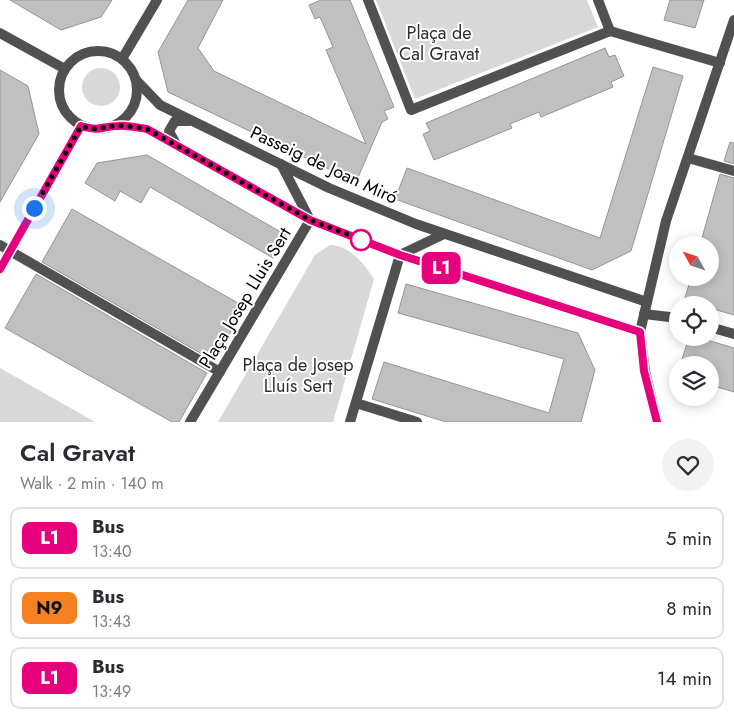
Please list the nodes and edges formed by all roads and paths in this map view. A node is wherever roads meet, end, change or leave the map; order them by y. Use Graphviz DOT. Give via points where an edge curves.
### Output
graph roads {
  1 [pos="157,0"];
  2 [pos="368,0"];
  3 [pos="598,0"];
  4 [pos="734,20"];
  5 [pos="610,30"];
  6 [pos="0,33"];
  7 [pos="122,59"];
  8 [pos="720,63"];
  9 [pos="65,69"];
  10 [pos="136,80"];
  11 [pos="193,121"];
  12 [pos="116,125"];
  13 [pos="81,126"];
  14 [pos="177,146"];
  15 [pos="688,158"];
  16 [pos="281,164"];
  17 [pos="734,171"];
  18 [pos="310,220"];
  19 [pos="444,234"];
  20 [pos="0,245"];
  21 [pos="10,251"];
  22 [pos="400,255"];
  23 [pos="0,269"];
  24 [pos="647,302"];
  25 [pos="644,314"];
  26 [pos="669,317"];
  27 [pos="719,330"];
  28 [pos="640,332"];
  29 [pos="734,334"];
  30 [pos="220,372"];
  31 [pos="356,403"];
  32 [pos="190,422"];
  33 [pos="350,422"];
  34 [pos="416,422"];
  35 [pos="657,422"];
  1 -- 7 [label="street"];
  2 -- 5 [label="street" via="412,110"];
  3 -- 5 [label="street"];
  4 -- 8 [label="street"];
  5 -- 8 [label="street"];
  6 -- 9 [label="street"];
  7 -- 9 [label="street" via="93,51 82,54"];
  7 -- 10 [label="street, Passeig de Joan Miró"];
  8 -- 15 [label="street"];
  9 -- 13 [label="street" via="59,94 70,118"];
  10 -- 11 [label="street, Passeig de Joan Miró" via="160,105"];
  10 -- 12 [label="street" via="138,94 134,106"];
  11 -- 14 [label="street" via="175,121 169,131"];
  11 -- 16 [label="street, Passeig de Joan Miró"];
  12 -- 13 [label="street" via="104,129"];
  12 -- 14 [label="street" via="147,129"];
  13 -- 21 [label="street"];
  14 -- 18 [label="street"];
  15 -- 17 [label="street"];
  15 -- 24 [label="street" via="666,221"];
  16 -- 18 [label="street, Plaça Josep Lluis Sert"];
  16 -- 19 [label="street, Passeig de Joan Miró" via="338,192"];
  18 -- 22 [label="street"];
  18 -- 30 [label="street, Plaça Josep Lluis Sert"];
  19 -- 22 [label="street"];
  19 -- 24 [label="street, Passeig de Joan Miró"];
  20 -- 21 [label="street"];
  21 -- 23 [label="street"];
  21 -- 30 [label="street"];
  22 -- 28 [label="street"];
  22 -- 31 [label="street"];
  24 -- 25 [label="street"];
  25 -- 26 [label="street"];
  25 -- 28 [label="street"];
  27 -- 29 [label="street"];
  28 -- 35 [label="street" via="644,371"];
  30 -- 32 [label="street, Plaça Josep Lluis Sert"];
  31 -- 33 [label="street"];
  31 -- 34 [label="street"];
}
